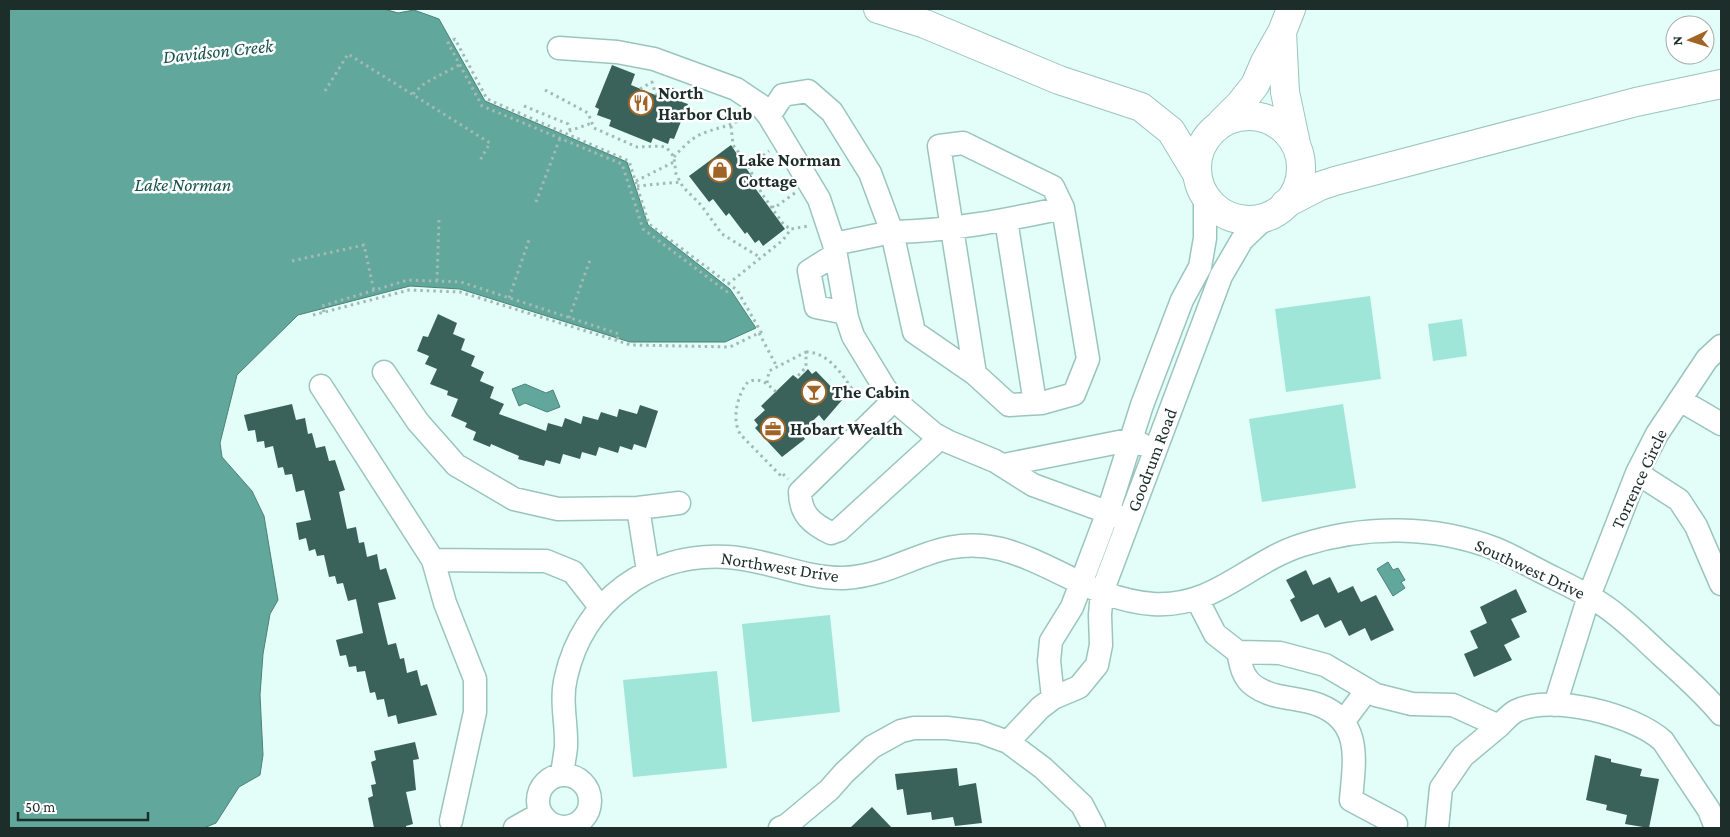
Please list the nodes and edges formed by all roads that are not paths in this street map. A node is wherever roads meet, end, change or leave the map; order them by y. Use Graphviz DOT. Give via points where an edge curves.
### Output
graph roads {
  1 [pos="878,9"];
  2 [pos="1287,20"];
  3 [pos="558,48"];
  4 [pos="1721,84"];
  5 [pos="769,116"];
  6 [pos="1221,123"];
  7 [pos="1298,150"];
  8 [pos="1201,185"];
  9 [pos="1063,208"];
  10 [pos="1276,211"];
  11 [pos="1006,220"];
  12 [pos="952,228"];
  13 [pos="892,232"];
  14 [pos="835,249"];
  15 [pos="1721,346"];
  16 [pos="384,372"];
  17 [pos="975,374"];
  18 [pos="321,386"];
  19 [pos="894,400"];
  20 [pos="1680,400"];
  21 [pos="1035,403"];
  22 [pos="1721,424"];
  23 [pos="940,438"];
  24 [pos="1129,440"];
  25 [pos="1156,449"];
  26 [pos="1004,465"];
  27 [pos="1638,473"];
  28 [pos="678,503"];
  29 [pos="638,508"];
  30 [pos="1108,512"];
  31 [pos="1129,520"];
  32 [pos="433,560"];
  33 [pos="648,570"];
  34 [pos="1080,584"];
  35 [pos="1721,584"];
  36 [pos="1102,592"];
  37 [pos="1590,596"];
  38 [pos="1197,599"];
  39 [pos="600,608"];
  40 [pos="1238,652"];
  41 [pos="1367,690"];
  42 [pos="1053,698"];
  43 [pos="1555,705"];
  44 [pos="1721,714"];
  45 [pos="1343,722"];
  46 [pos="1499,726"];
  47 [pos="1008,742"];
  48 [pos="562,775"];
  49 [pos="540,814"];
  50 [pos="451,821"];
  51 [pos="1396,824"];
  52 [pos="515,828"];
  53 [pos="780,828"];
  54 [pos="1094,828"];
  55 [pos="1436,828"];
  56 [pos="1716,828"];
  1 -- 8 [label="main road" via="925,24 1059,80 1140,107 1172,131"];
  2 -- 6 [label="main road" via="1248,95"];
  2 -- 7 [label="main road" via="1286,103"];
  3 -- 5 [label="street" via="617,52 654,59 736,89 760,105"];
  4 -- 10 [label="main road" via="1636,102 1320,186"];
  5 -- 13 [label="street" via="783,95 808,91 832,112 870,173"];
  5 -- 14 [label="street" via="819,199"];
  6 -- 7 [label="main road" via="1243,116 1266,118 1285,130"];
  6 -- 8 [label="main road" via="1204,140 1197,162"];
  7 -- 10 [label="main road" via="1300,173 1293,195"];
  8 -- 10 [label="main road" via="1212,205 1232,217 1249,220"];
  8 -- 24 [label="street, Goodrum Road" via="1206,238 1200,267 1182,300"];
  9 -- 11 [label="street"];
  9 -- 12 [label="street" via="1053,187 963,143 939,146"];
  9 -- 21 [label="street" via="1088,359 1074,394"];
  10 -- 25 [label="street, Goodrum Road" via="1242,240 1224,269"];
  11 -- 12 [label="street"];
  11 -- 21 [label="street"];
  12 -- 13 [label="street"];
  12 -- 17 [label="street"];
  13 -- 14 [label="street"];
  13 -- 17 [label="street" via="914,332"];
  14 -- 19 [label="street" via="847,315 861,351"];
  15 -- 20 [label="street, Torrence Circle" via="1707,359"];
  16 -- 29 [label="street" via="418,422 456,464 514,499 558,509"];
  17 -- 21 [label="street" via="1009,405"];
  18 -- 32 [label="street"];
  19 -- 23 [label="street"];
  19 -- 23 [label="street" via="800,492 800,504 805,515 818,527 831,533 839,530"];
  20 -- 22 [label="street"];
  20 -- 27 [label="street, Torrence Circle" via="1657,434"];
  23 -- 26 [label="street"];
  24 -- 25 [label="street"];
  24 -- 26 [label="street"];
  24 -- 30 [label="street, Goodrum Road"];
  25 -- 31 [label="street, Goodrum Road"];
  26 -- 30 [label="street" via="1034,485"];
  27 -- 35 [label="street" via="1678,500 1696,526"];
  27 -- 37 [label="street, Torrence Circle"];
  28 -- 29 [label="street"];
  29 -- 33 [label="street"];
  30 -- 31 [label="street"];
  30 -- 34 [label="street, Goodrum Road"];
  31 -- 36 [label="street, Goodrum Road"];
  32 -- 39 [label="street" via="546,561 573,572"];
  32 -- 50 [label="street" via="445,603 475,679 475,712"];
  33 -- 34 [label="street, Northwest Drive" via="689,559 728,557 754,560 812,576 846,578 884,571 938,548 968,546 998,548"];
  33 -- 39 [label="street, Northwest Drive"];
  34 -- 36 [label="street, Northwest Drive"];
  34 -- 42 [label="street, Goodrum Road" via="1072,607 1051,641 1049,661"];
  36 -- 38 [label="street, Southwest Drive" via="1154,604"];
  36 -- 42 [label="street, Goodrum Road" via="1101,645 1097,665 1079,687"];
  37 -- 38 [label="street, Southwest Drive" via="1497,549 1466,539 1410,530 1350,535 1303,545 1281,554 1221,590"];
  37 -- 43 [label="street, Torrence Circle"];
  37 -- 44 [label="street, Southwest Drive" via="1618,615 1706,696"];
  38 -- 40 [label="street" via="1215,634"];
  39 -- 48 [label="street, Northwest Drive" via="584,631 566,677 563,713 566,744"];
  40 -- 41 [label="street" via="1280,653 1325,665"];
  40 -- 45 [label="street" via="1246,678 1267,694 1318,704 1336,712"];
  41 -- 45 [label="street"];
  41 -- 46 [label="street" via="1412,704 1454,706"];
  42 -- 47 [label="street, Goodrum Road"];
  43 -- 46 [label="street" via="1541,704 1516,711"];
  43 -- 56 [label="street" via="1608,714 1654,732 1676,757 1709,810"];
  45 -- 51 [label="street" via="1354,754 1351,800"];
  46 -- 55 [label="street" via="1463,756 1441,788"];
  47 -- 53 [label="street" via="980,732 947,728 902,731 872,747 829,790 787,826"];
  47 -- 54 [label="street" via="1043,768 1082,805"];
  48 -- 49 [label="street" via="542,787 538,796"];
  48 -- 49 [label="street" via="578,779 588,791 590,800 586,816 572,827 562,828 546,821"];
  49 -- 52 [label="street"];
}
